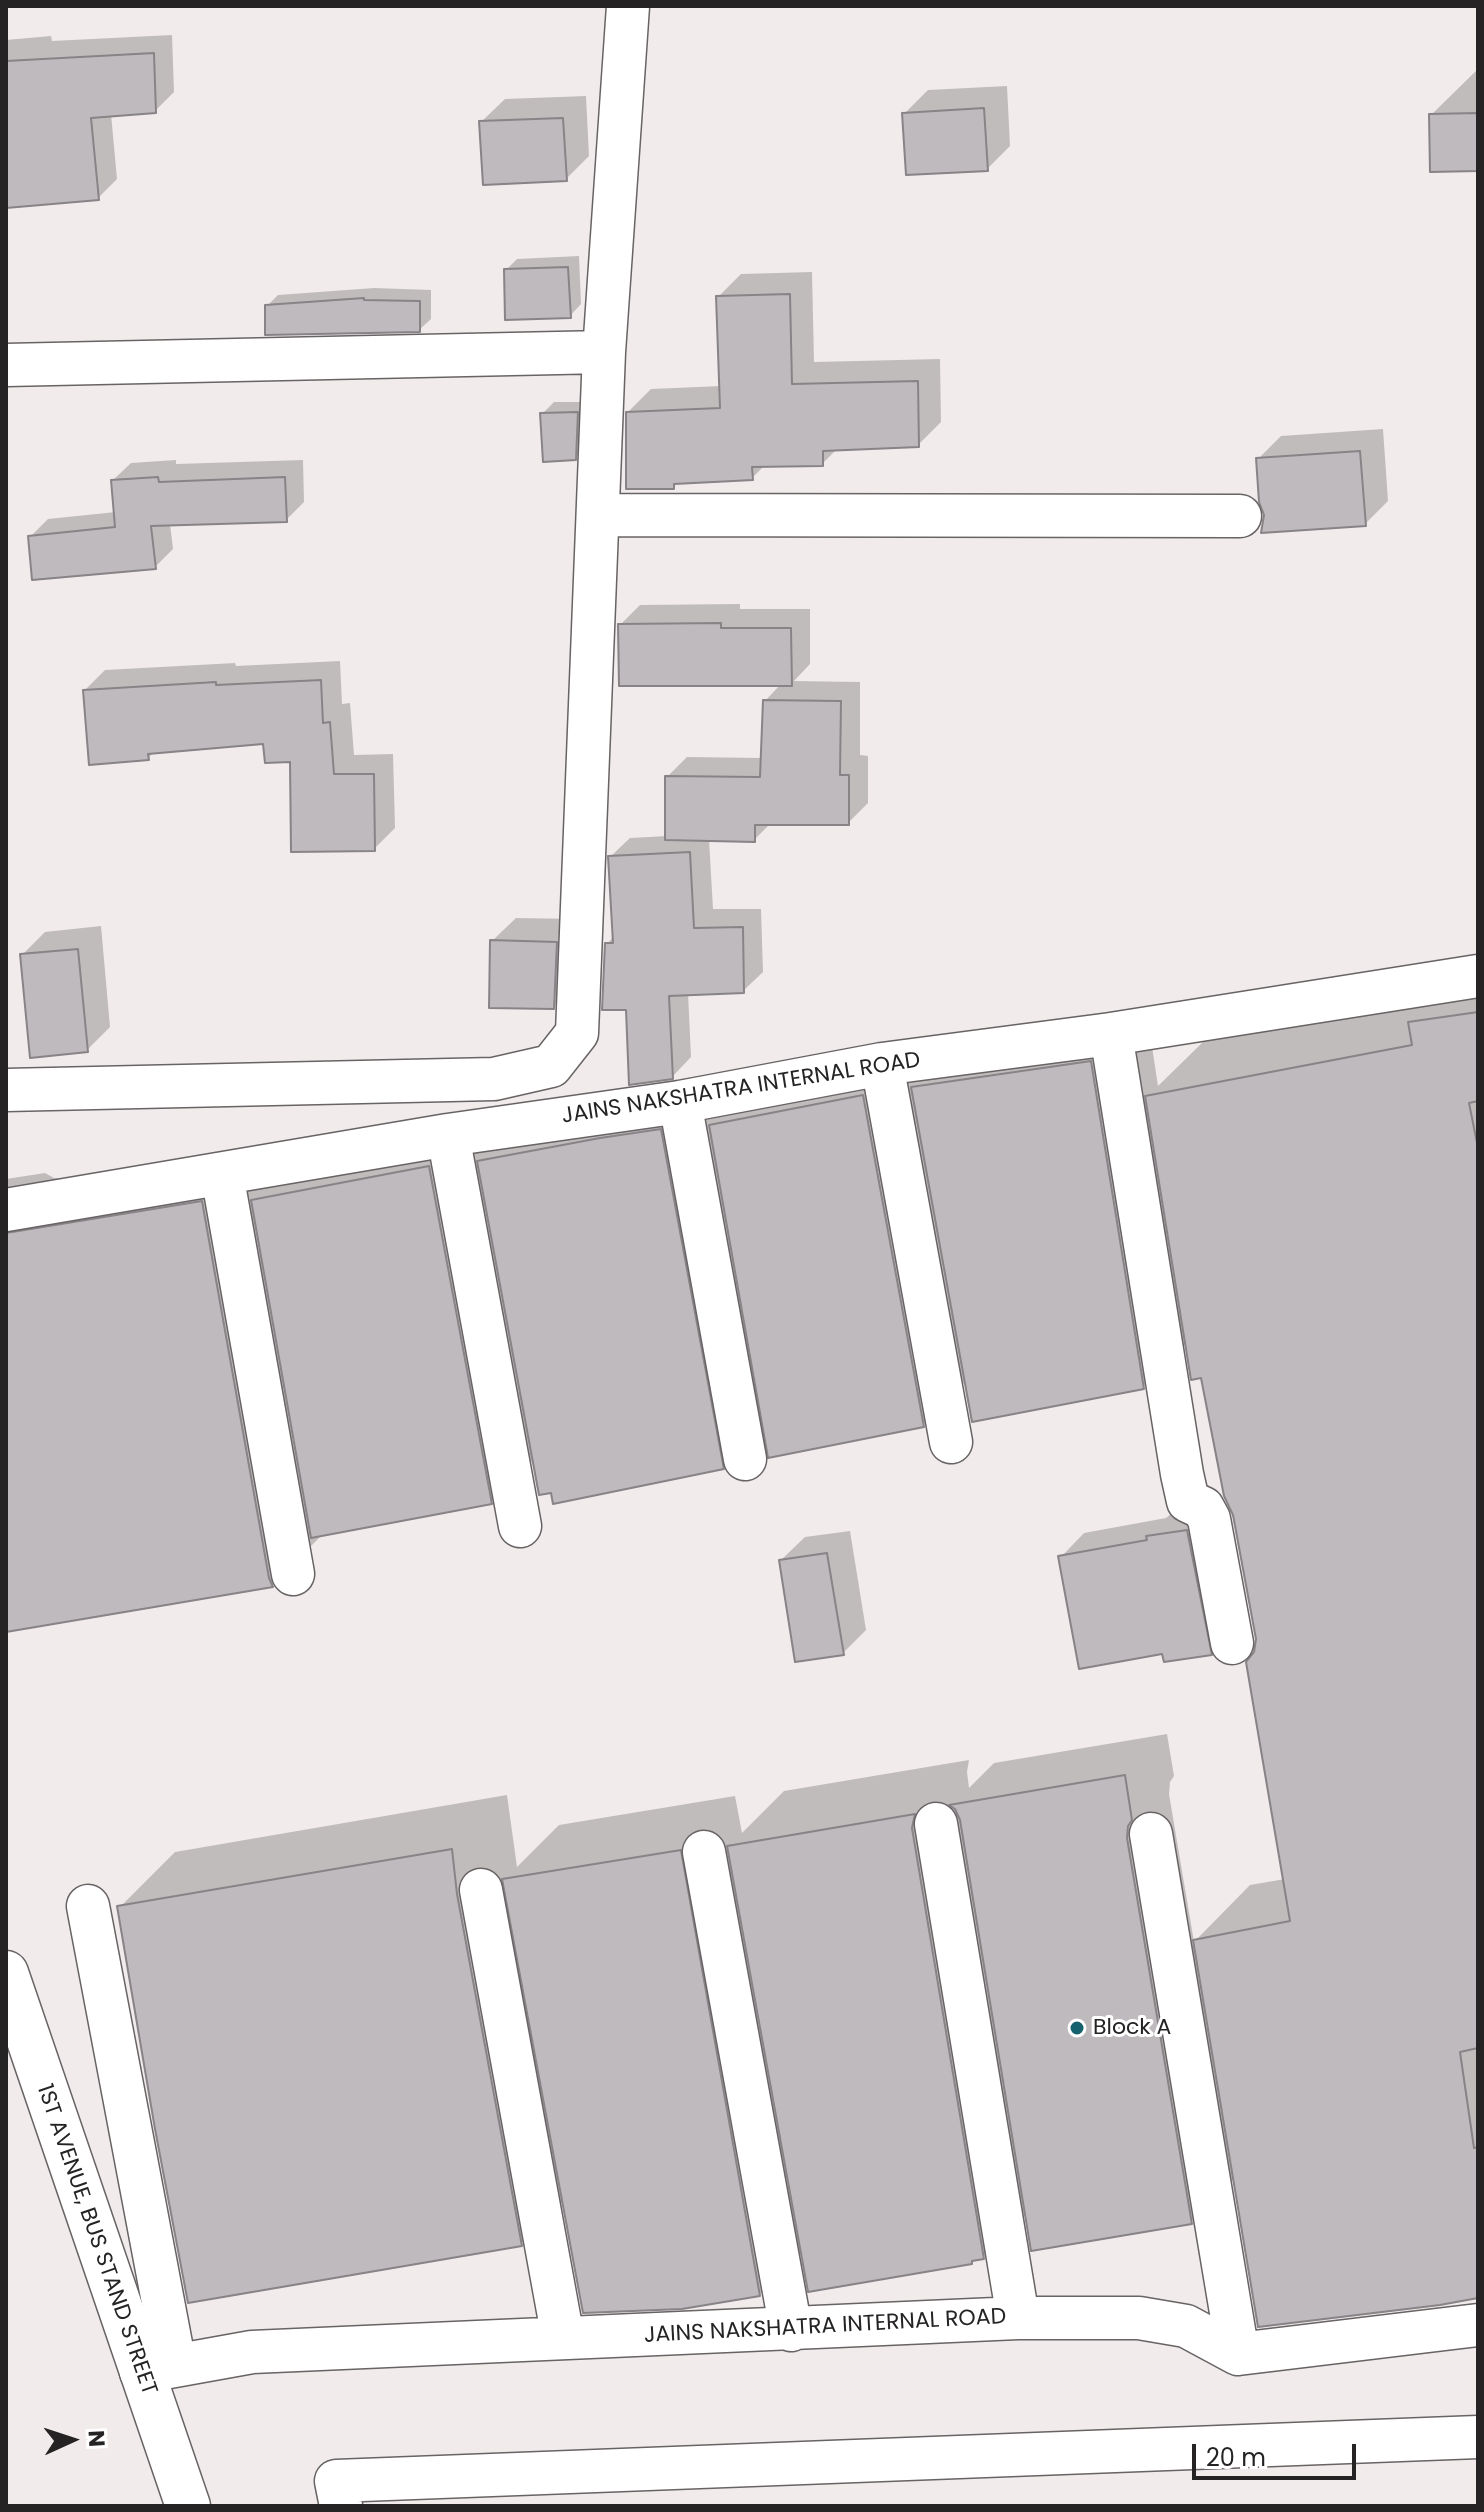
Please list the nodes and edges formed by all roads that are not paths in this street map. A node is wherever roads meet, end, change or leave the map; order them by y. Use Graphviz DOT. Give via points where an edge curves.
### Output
graph roads {
  1 [pos="628,6"];
  2 [pos="604,352"];
  3 [pos="6,365"];
  4 [pos="598,515"];
  5 [pos="1240,516"];
  6 [pos="1478,976"];
  7 [pos="1111,1034"];
  8 [pos="882,1064"];
  9 [pos="6,1090"];
  10 [pos="680,1102"];
  11 [pos="448,1135"];
  12 [pos="222,1174"];
  13 [pos="6,1210"];
  14 [pos="951,1442"];
  15 [pos="745,1459"];
  16 [pos="520,1526"];
  17 [pos="293,1574"];
  18 [pos="1232,1643"];
  19 [pos="936,1824"];
  20 [pos="1151,1834"];
  21 [pos="704,1852"];
  22 [pos="481,1890"];
  23 [pos="88,1906"];
  24 [pos="6,1973"];
  25 [pos="1018,2318"];
  26 [pos="1478,2325"];
  27 [pos="791,2330"];
  28 [pos="563,2338"];
  29 [pos="1238,2354"];
  30 [pos="160,2368"];
  31 [pos="1478,2437"];
  32 [pos="188,2506"];
  33 [pos="341,2506"];
  1 -- 2 [label="street"];
  2 -- 3 [label="street"];
  2 -- 4 [label="street"];
  4 -- 5 [label="street"];
  4 -- 9 [label="street" via="577,1033 551,1066 494,1079"];
  6 -- 7 [label="street, JAINS NAKSHATRA INTERNAL ROAD"];
  7 -- 8 [label="street, JAINS NAKSHATRA INTERNAL ROAD"];
  7 -- 18 [label="street" via="1182,1474 1188,1501 1203,1508 1209,1519"];
  8 -- 10 [label="street, JAINS NAKSHATRA INTERNAL ROAD"];
  8 -- 14 [label="street"];
  10 -- 11 [label="street, JAINS NAKSHATRA INTERNAL ROAD"];
  10 -- 15 [label="street"];
  11 -- 12 [label="street, JAINS NAKSHATRA INTERNAL ROAD"];
  11 -- 16 [label="street"];
  12 -- 13 [label="street, JAINS NAKSHATRA INTERNAL ROAD"];
  12 -- 17 [label="street"];
  19 -- 25 [label="street"];
  20 -- 29 [label="street"];
  21 -- 27 [label="street"];
  22 -- 28 [label="street"];
  23 -- 30 [label="street"];
  24 -- 30 [label="street, 1ST AVENUE, BUS STAND STREET"];
  25 -- 27 [label="street, JAINS NAKSHATRA INTERNAL ROAD"];
  25 -- 29 [label="street, JAINS NAKSHATRA INTERNAL ROAD" via="1139,2318 1186,2326"];
  26 -- 29 [label="street"];
  27 -- 28 [label="street, JAINS NAKSHATRA INTERNAL ROAD"];
  28 -- 30 [label="street, JAINS NAKSHATRA INTERNAL ROAD" via="252,2352"];
  30 -- 32 [label="street, 1ST AVENUE, BUS STAND STREET"];
  31 -- 33 [label="street" via="336,2481"];
}
